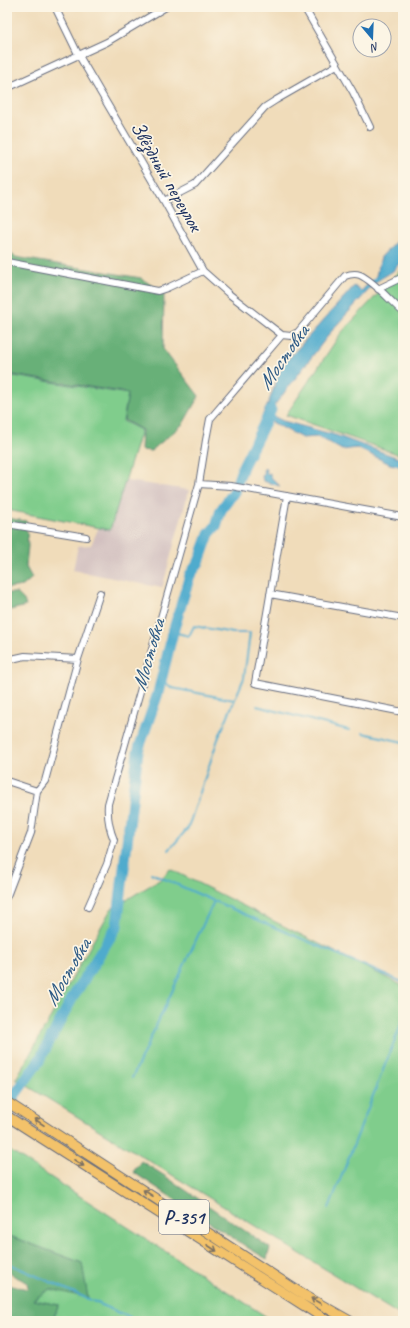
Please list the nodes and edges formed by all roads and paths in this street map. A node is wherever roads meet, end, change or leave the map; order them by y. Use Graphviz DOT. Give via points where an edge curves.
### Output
graph roads {
  1 [pos="55,7"];
  2 [pos="166,7"];
  3 [pos="304,7"];
  4 [pos="78,54"];
  5 [pos="337,65"];
  6 [pos="7,88"];
  7 [pos="370,127"];
  8 [pos="164,201"];
  9 [pos="7,262"];
  10 [pos="203,271"];
  11 [pos="403,277"];
  12 [pos="377,287"];
  13 [pos="403,312"];
  14 [pos="282,335"];
  15 [pos="200,484"];
  16 [pos="287,496"];
  17 [pos="403,517"];
  18 [pos="7,524"];
  19 [pos="86,537"];
  20 [pos="100,593"];
  21 [pos="270,594"];
  22 [pos="403,618"];
  23 [pos="78,659"];
  24 [pos="7,660"];
  25 [pos="403,712"];
  26 [pos="7,781"];
  27 [pos="37,791"];
  28 [pos="7,896"];
  29 [pos="88,907"];
  30 [pos="7,1102"];
  31 [pos="9,1118"];
  32 [pos="328,1321"];
  33 [pos="350,1321"];
  1 -- 4 [label="street, Звёздный переулок"];
  2 -- 4 [label="street" via="107,42"];
  3 -- 5 [label="street"];
  4 -- 6 [label="street"];
  4 -- 8 [label="street, Звёздный переулок"];
  5 -- 7 [label="street"];
  5 -- 8 [label="street" via="265,107 195,185"];
  8 -- 10 [label="street, Звёздный переулок"];
  9 -- 10 [label="street" via="158,291"];
  10 -- 14 [label="street, Звёздный переулок"];
  11 -- 12 [label="street"];
  12 -- 13 [label="street"];
  12 -- 14 [label="street" via="359,274 345,276 298,332 291,336"];
  14 -- 15 [label="street" via="210,419"];
  15 -- 16 [label="street" via="240,487"];
  15 -- 29 [label="street" via="108,804 107,817 114,840 107,864"];
  16 -- 17 [label="street"];
  16 -- 21 [label="street"];
  18 -- 19 [label="street"];
  20 -- 23 [label="street"];
  21 -- 22 [label="street"];
  21 -- 25 [label="street" via="255,684"];
  23 -- 24 [label="street" via="25,656"];
  23 -- 27 [label="street" via="45,781"];
  26 -- 27 [label="street"];
  27 -- 28 [label="street" via="31,833"];
  33 -- 30 [label="highway, Р-351, one-way" via="304,1295"];
  31 -- 32 [label="highway, Р-351, one-way"];
}
